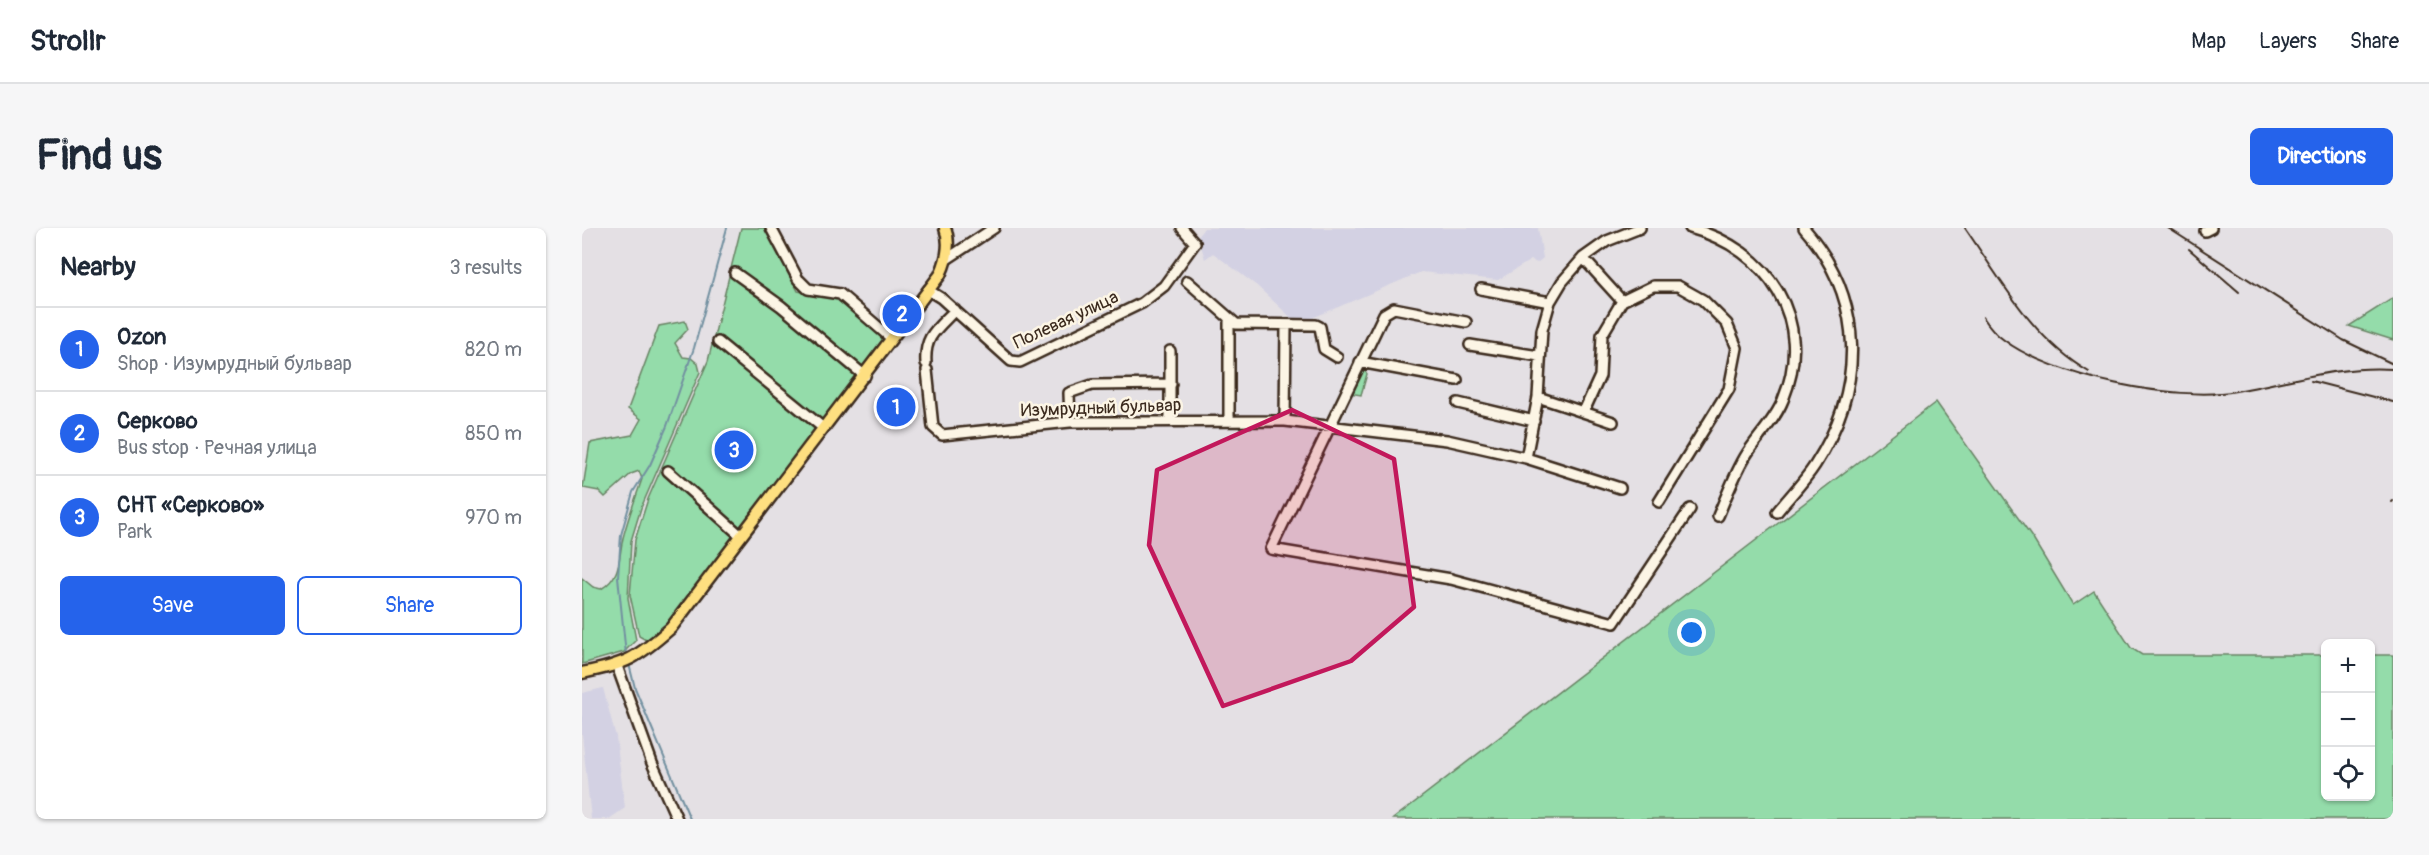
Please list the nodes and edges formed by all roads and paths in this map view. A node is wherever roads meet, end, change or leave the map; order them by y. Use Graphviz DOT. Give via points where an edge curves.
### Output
graph roads {
  1 [pos="771,228"];
  2 [pos="945,228"];
  3 [pos="994,228"];
  4 [pos="1182,228"];
  5 [pos="1640,228"];
  6 [pos="1690,228"];
  7 [pos="1804,228"];
  8 [pos="1583,258"];
  9 [pos="947,259"];
  10 [pos="735,273"];
  11 [pos="1187,281"];
  12 [pos="1481,289"];
  13 [pos="928,291"];
  14 [pos="1622,301"];
  15 [pos="1550,302"];
  16 [pos="955,310"];
  17 [pos="1229,319"];
  18 [pos="1466,322"];
  19 [pos="1286,325"];
  20 [pos="891,338"];
  21 [pos="718,342"];
  22 [pos="1470,345"];
  23 [pos="1170,351"];
  24 [pos="1539,356"];
  25 [pos="1337,357"];
  26 [pos="1360,362"];
  27 [pos="865,376"];
  28 [pos="1457,380"];
  29 [pos="1171,384"];
  30 [pos="1538,397"];
  31 [pos="1458,403"];
  32 [pos="1584,411"];
  33 [pos="1170,421"];
  34 [pos="1229,421"];
  35 [pos="1285,421"];
  36 [pos="1534,421"];
  37 [pos="1070,422"];
  38 [pos="1613,422"];
  39 [pos="822,427"];
  40 [pos="1332,427"];
  41 [pos="1526,458"];
  42 [pos="668,471"];
  43 [pos="1620,488"];
  44 [pos="1659,502"];
  45 [pos="1690,509"];
  46 [pos="1777,512"];
  47 [pos="1718,516"];
  48 [pos="740,535"];
  49 [pos="625,663"];
  50 [pos="582,673"];
  51 [pos="677,819"];
  1 -- 20 [label="street" via="798,279 808,289 840,294"];
  2 -- 9 [label="main road"];
  3 -- 9 [label="street"];
  4 -- 16 [label="street, Полевая улица" via="1195,243 1157,292 1020,362 1011,361"];
  5 -- 8 [label="street" via="1607,241"];
  6 -- 47 [label="street" via="1728,241 1748,254 1782,295 1794,354 1783,401 1744,458"];
  7 -- 46 [label="street" via="1843,293 1853,333 1852,370 1844,408 1830,439"];
  8 -- 14 [label="street"];
  8 -- 15 [label="street"];
  9 -- 13 [label="main road"];
  10 -- 27 [label="street"];
  11 -- 17 [label="street"];
  12 -- 15 [label="street"];
  13 -- 16 [label="street, Полевая улица"];
  13 -- 20 [label="main road"];
  14 -- 32 [label="street" via="1602,335 1600,376"];
  14 -- 44 [label="street" via="1653,286 1678,286 1703,300 1727,324 1737,348 1729,389"];
  15 -- 24 [label="street"];
  16 -- 37 [label="street, Изумрудный бульвар" via="925,347 933,428 942,435"];
  17 -- 19 [label="street" via="1236,324"];
  17 -- 34 [label="street"];
  18 -- 26 [label="street" via="1394,308 1384,314"];
  19 -- 25 [label="street" via="1320,327 1323,347"];
  19 -- 35 [label="street"];
  20 -- 27 [label="main road"];
  21 -- 39 [label="street"];
  22 -- 24 [label="street"];
  23 -- 29 [label="street"];
  24 -- 30 [label="street"];
  26 -- 28 [label="street"];
  26 -- 40 [label="street"];
  27 -- 39 [label="main road"];
  29 -- 33 [label="street"];
  29 -- 37 [label="street" via="1092,386 1069,393"];
  30 -- 32 [label="street"];
  30 -- 36 [label="street"];
  31 -- 36 [label="street"];
  32 -- 38 [label="street"];
  33 -- 34 [label="street, Изумрудный бульвар"];
  33 -- 37 [label="street, Изумрудный бульвар"];
  34 -- 35 [label="street, Изумрудный бульвар"];
  35 -- 40 [label="street, Изумрудный бульвар"];
  36 -- 41 [label="street"];
  39 -- 48 [label="main road"];
  40 -- 41 [label="street, Изумрудный бульвар" via="1447,440"];
  40 -- 45 [label="street" via="1271,549 1451,579 1614,623"];
  41 -- 43 [label="street, Изумрудный бульвар"];
  42 -- 48 [label="street"];
  48 -- 49 [label="main road" via="671,628"];
  49 -- 50 [label="main road"];
  49 -- 51 [label="street" via="648,752"];
}
